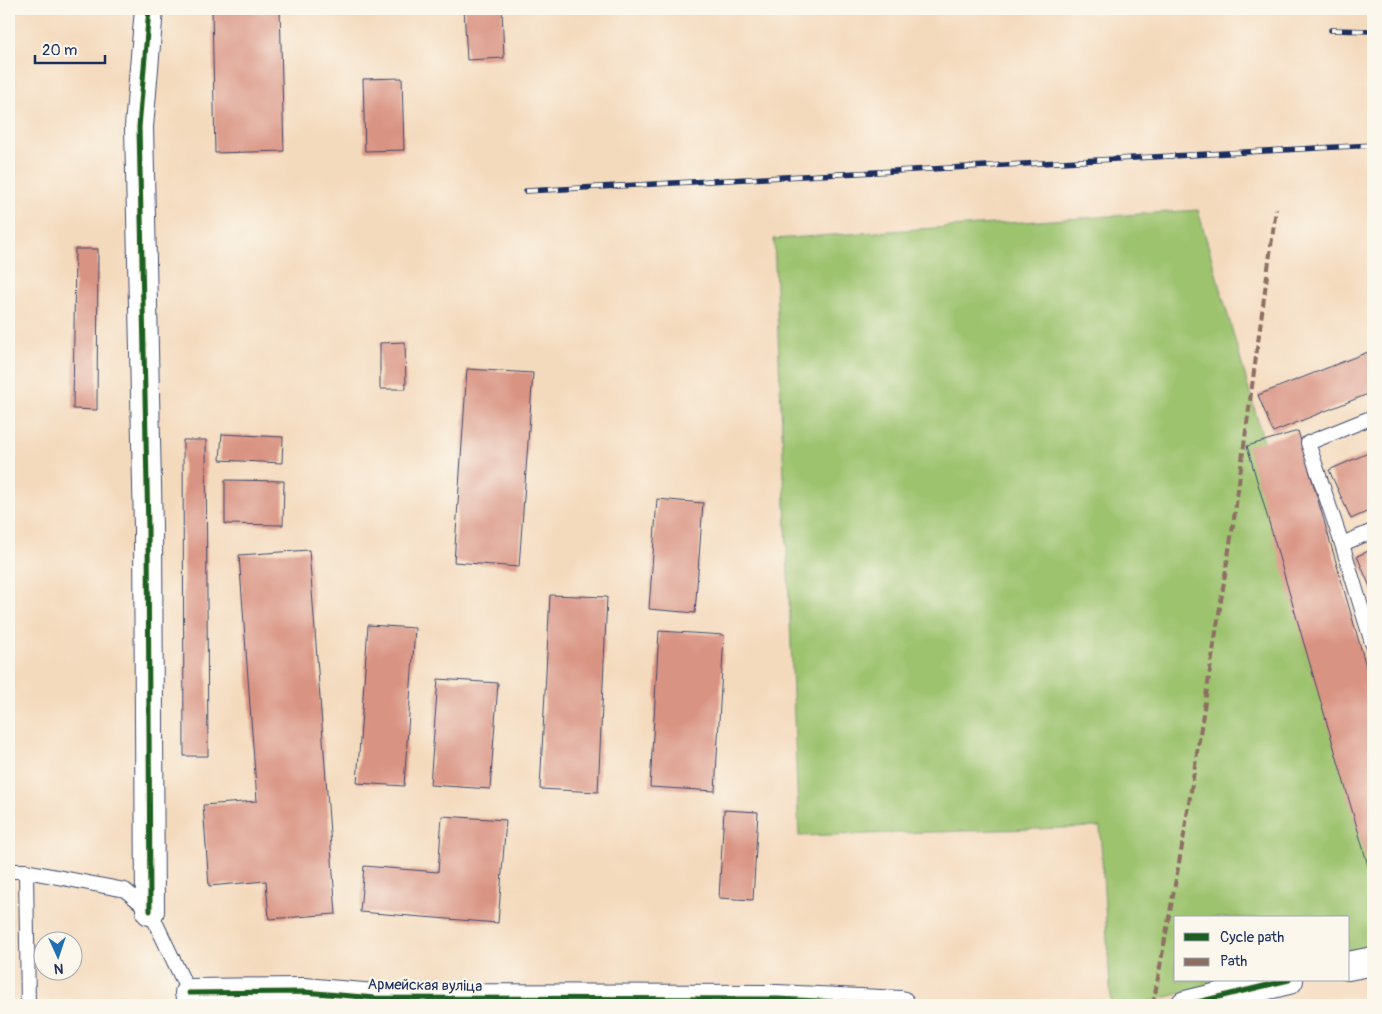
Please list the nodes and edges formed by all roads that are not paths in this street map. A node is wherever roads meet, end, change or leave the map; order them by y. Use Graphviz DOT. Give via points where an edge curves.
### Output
graph roads {
  1 [pos="149,9"];
  2 [pos="1373,417"];
  3 [pos="1373,531"];
  4 [pos="1342,544"];
  5 [pos="1369,618"];
  6 [pos="1373,646"];
  7 [pos="9,871"];
  8 [pos="26,871"];
  9 [pos="150,911"];
  10 [pos="1373,961"];
  11 [pos="1350,966"];
  12 [pos="1281,982"];
  13 [pos="189,999"];
  14 [pos="777,1002"];
  15 [pos="28,1005"];
  16 [pos="901,1005"];
  17 [pos="1185,1005"];
  1 -- 9 [label="street" via="139,127 148,529"];
  2 -- 4 [label="lane" via="1308,443"];
  3 -- 4 [label="lane"];
  4 -- 5 [label="lane"];
  5 -- 6 [label="lane"];
  7 -- 8 [label="lane"];
  8 -- 9 [label="lane" via="125,890"];
  8 -- 15 [label="lane"];
  9 -- 13 [label="lane"];
  10 -- 11 [label="street"];
  12 -- 17 [label="street"];
  13 -- 14 [label="street, Армейская вуліца" via="304,992 375,998"];
  14 -- 16 [label="street, Армейская вуліца"];
}
